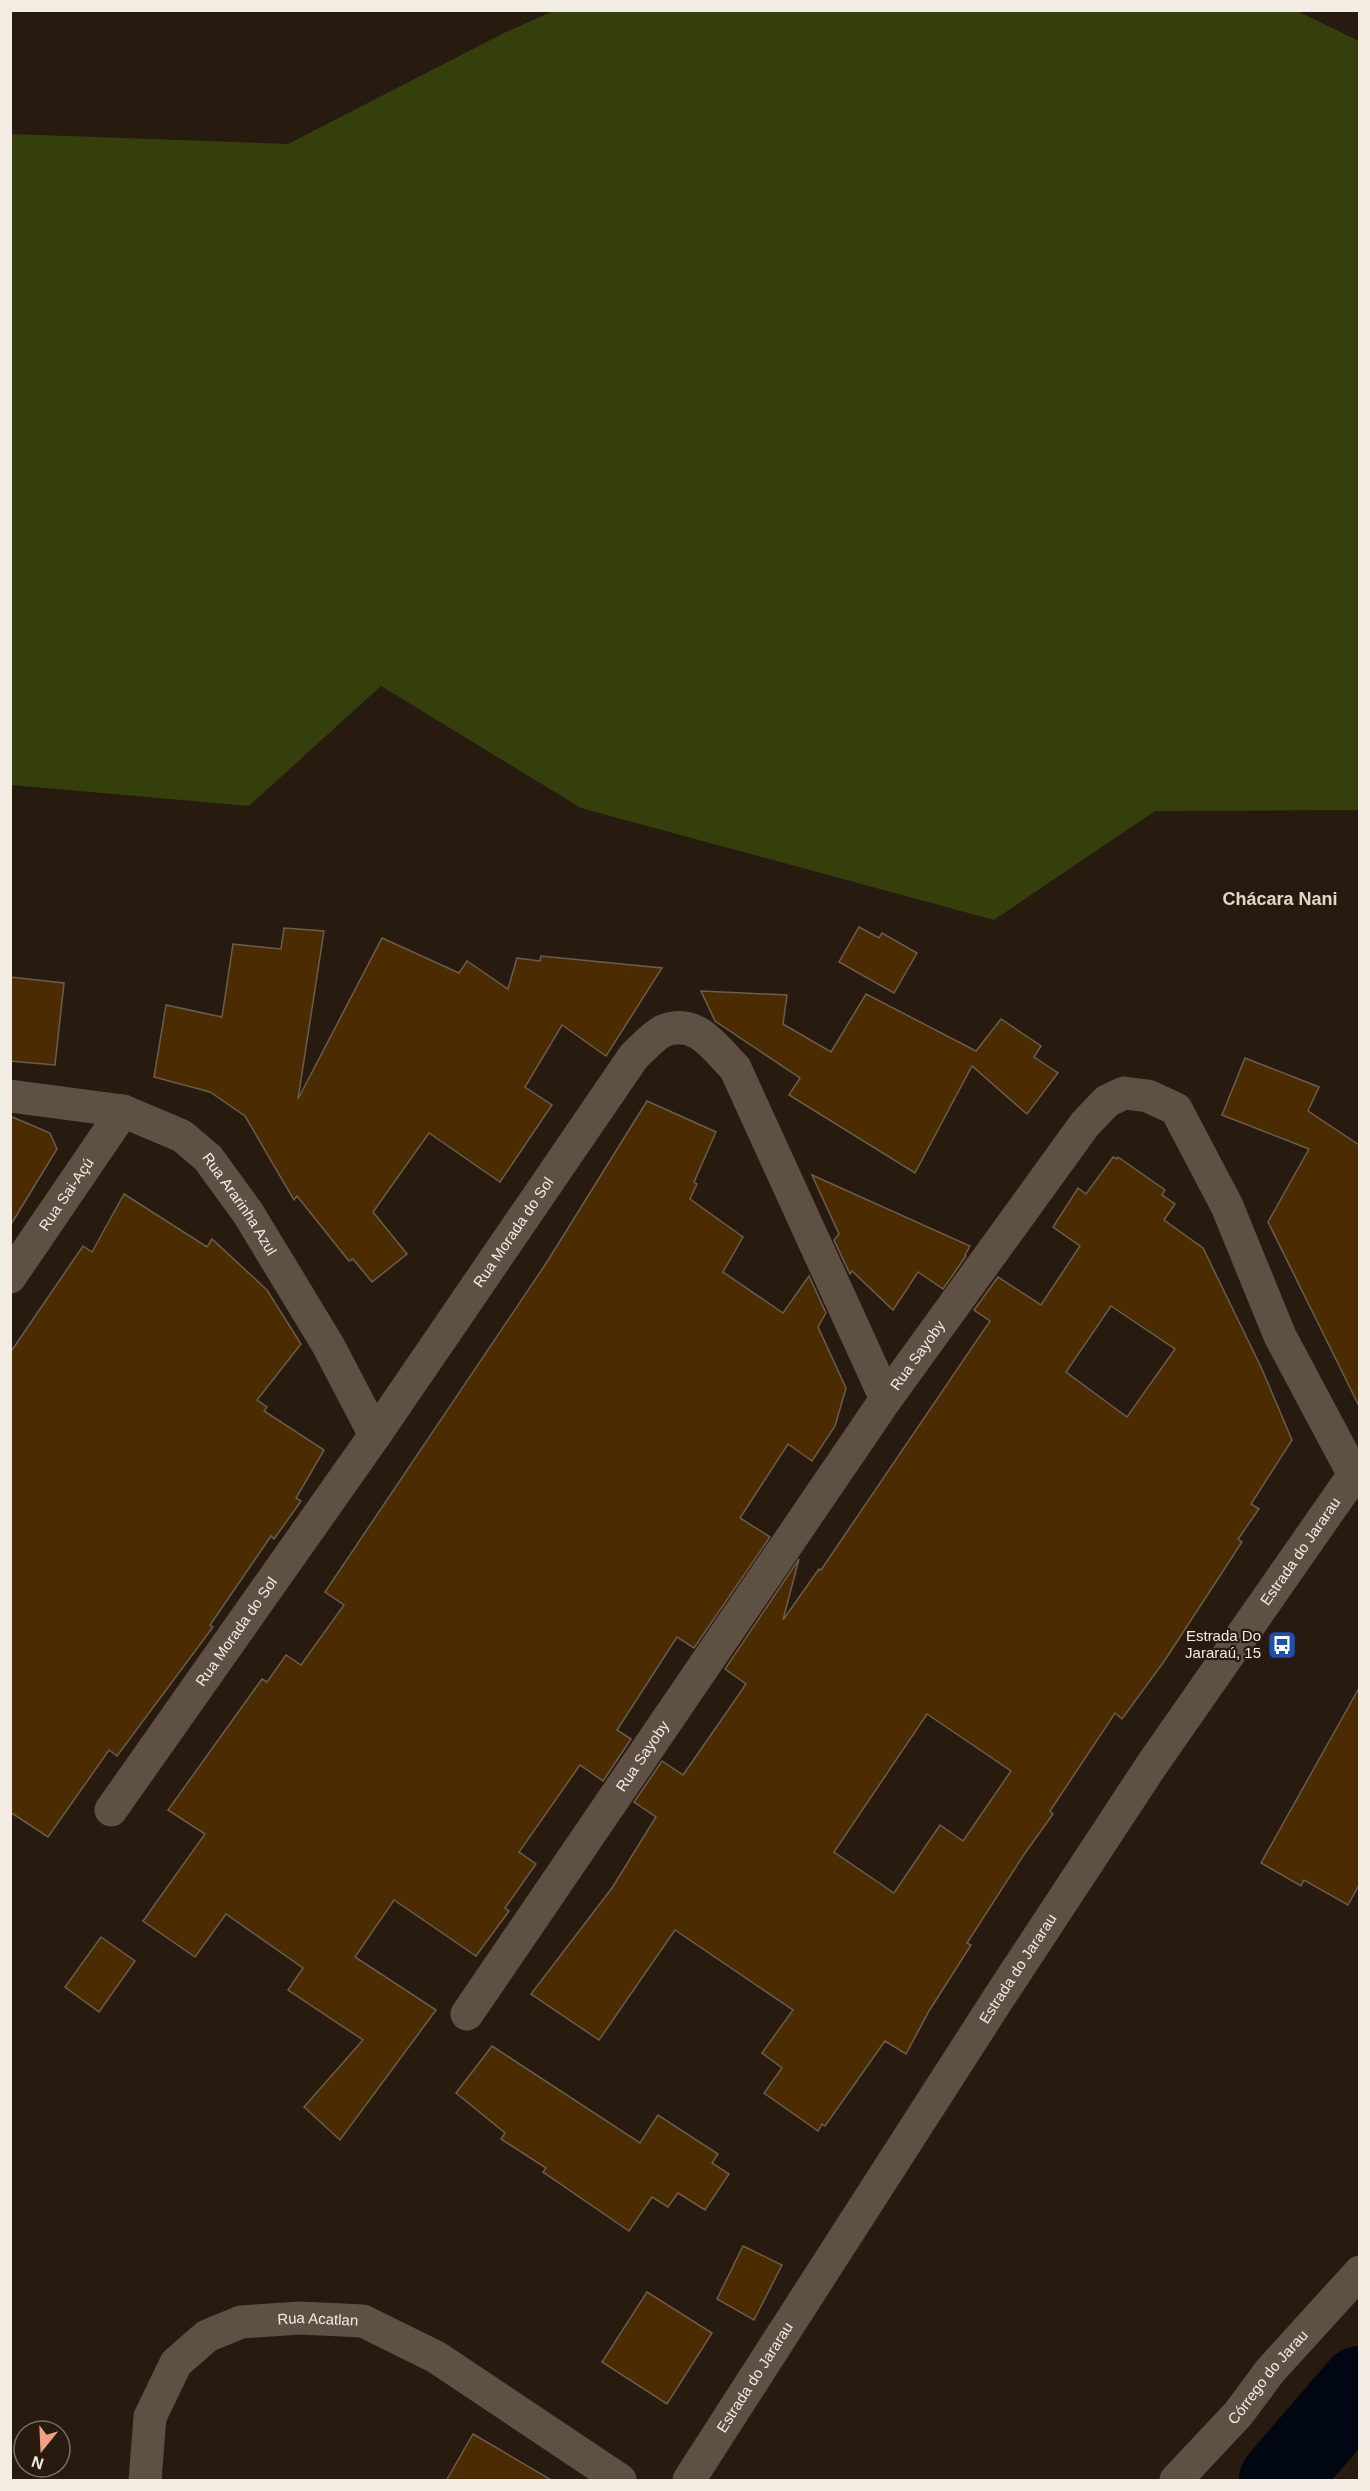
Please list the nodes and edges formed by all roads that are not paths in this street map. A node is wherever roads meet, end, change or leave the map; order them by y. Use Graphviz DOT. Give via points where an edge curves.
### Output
graph roads {
  1 [pos="10,1096"];
  2 [pos="123,1111"];
  3 [pos="10,1277"];
  4 [pos="886,1399"];
  5 [pos="375,1435"];
  6 [pos="1356,1471"];
  7 [pos="111,1810"];
  8 [pos="467,2014"];
  9 [pos="1359,2272"];
  10 [pos="145,2481"];
  11 [pos="620,2481"];
  12 [pos="689,2481"];
  13 [pos="1176,2481"];
  1 -- 2 [label="street, Rua Ararinha Azul"];
  2 -- 3 [label="street, Rua Sai-Açú"];
  2 -- 5 [label="street, Rua Ararinha Azul" via="182,1136 208,1158 248,1213 328,1345"];
  4 -- 5 [label="street, Rua Morada do Sol" via="735,1068 700,1032 679,1027 662,1032 634,1056"];
  4 -- 6 [label="street, Rua Sayoby" via="1085,1124 1107,1101 1124,1093 1148,1096 1176,1109 1227,1206 1280,1336"];
  4 -- 8 [label="street, Rua Sayoby"];
  5 -- 7 [label="street, Rua Morada do Sol"];
  6 -- 12 [label="street, Estrada do Jararau" via="1151,1766"];
  9 -- 13 [label="street, Córrego do Jarau"];
  10 -- 11 [label="street, Rua Acatlan" via="150,2417 176,2363 207,2336 241,2322 300,2318 363,2321 426,2352"];
}
